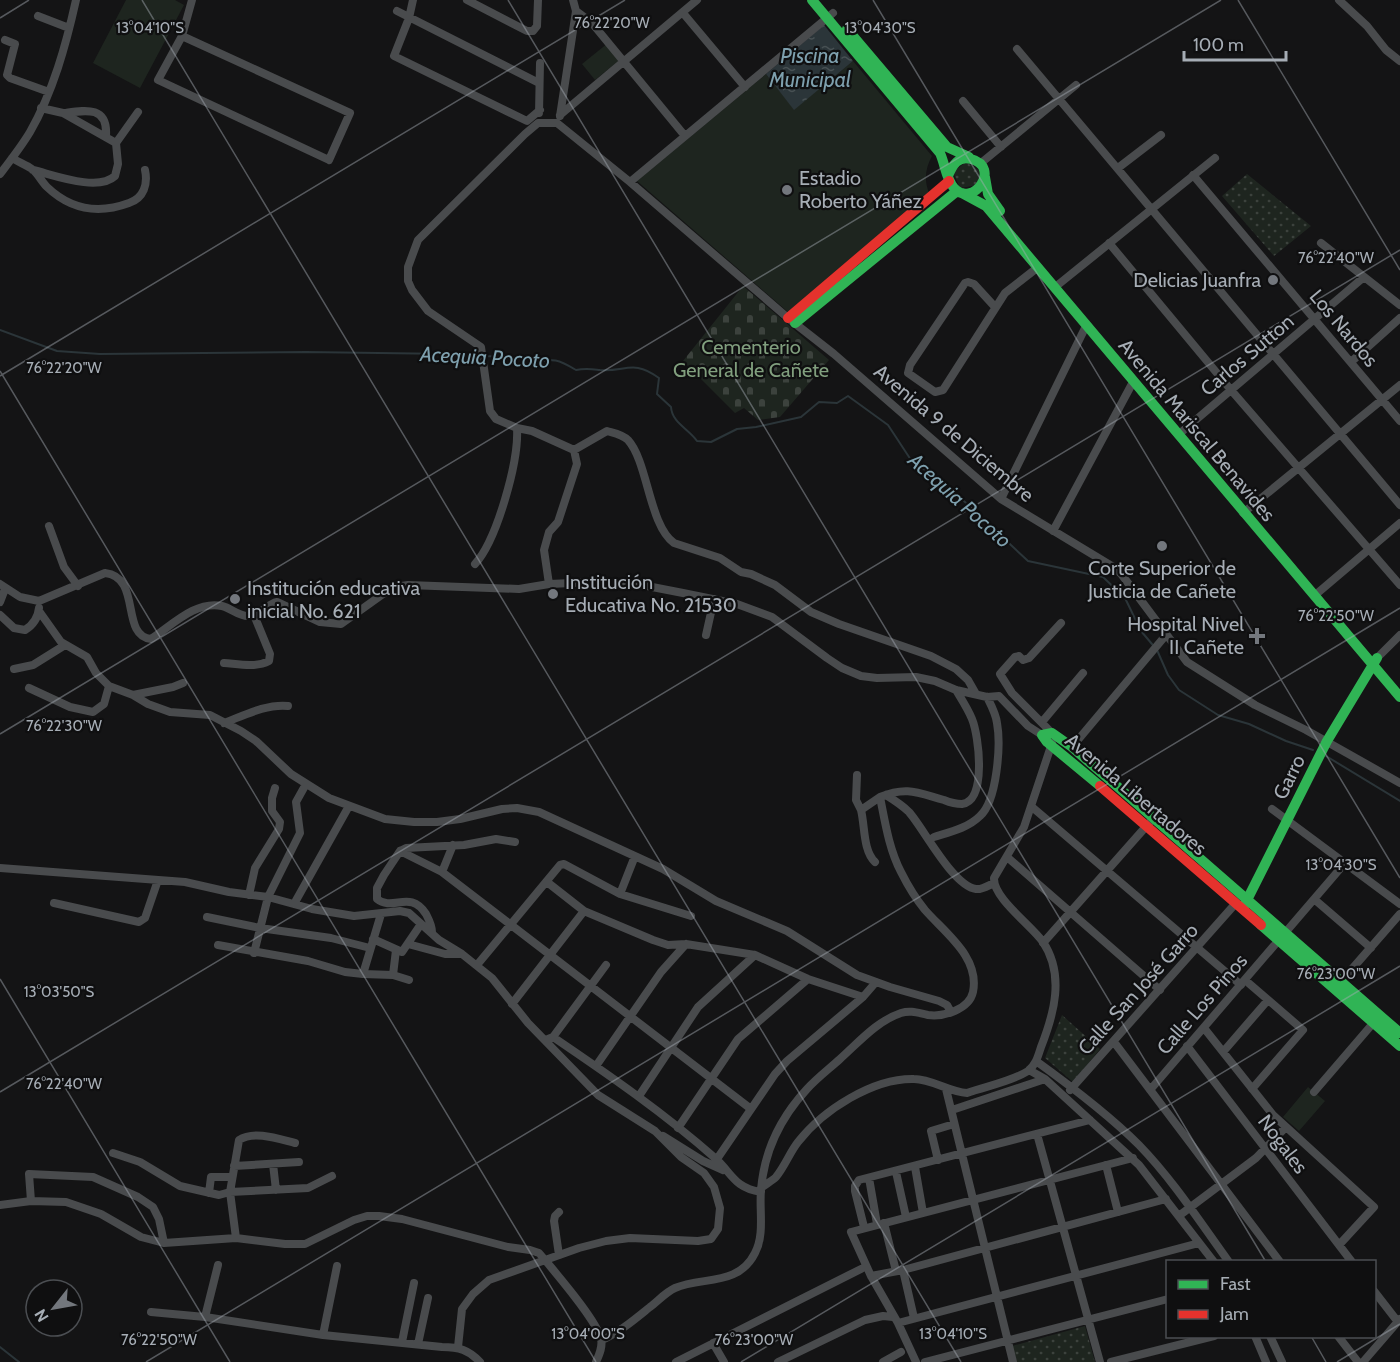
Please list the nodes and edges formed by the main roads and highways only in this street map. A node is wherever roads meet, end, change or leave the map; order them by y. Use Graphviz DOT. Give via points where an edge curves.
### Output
graph roads {
  1 [pos="812,0"];
  2 [pos="823,0"];
  3 [pos="830,16"];
  4 [pos="970,158"];
  5 [pos="985,177"];
  6 [pos="949,178"];
  7 [pos="959,192"];
  8 [pos="1057,285"];
  9 [pos="1181,432"];
  10 [pos="1375,661"];
  11 [pos="1400,685"];
  12 [pos="1400,697"];
  13 [pos="1150,822"];
  14 [pos="1242,904"];
  15 [pos="1377,1019"];
  16 [pos="1400,1033"];
  17 [pos="1400,1046"];
  1 -- 3 [label="main road"];
  2 -- 3 [label="main road"];
  3 -- 4 [label="main road" via="947,147"];
  3 -- 6 [label="main road" via="940,153"];
  4 -- 5 [label="main road" via="981,163"];
  4 -- 6 [label="main road" via="955,162"];
  5 -- 7 [label="main road" via="980,189 968,194"];
  5 -- 8 [label="main road, Avenida Mariscal Benavides" via="992,201"];
  6 -- 7 [label="main road"];
  6 -- 7 [label="main road" via="791,321"];
  7 -- 8 [label="main road, Avenida Mariscal Benavides" via="986,207 1037,268"];
  8 -- 9 [label="main road, Avenida Mariscal Benavides"];
  8 -- 9 [label="main road, Avenida Mariscal Benavides" via="1133,382"];
  9 -- 10 [label="main road, Avenida Mariscal Benavides"];
  10 -- 11 [label="main road, Avenida Mariscal Benavides"];
  10 -- 12 [label="main road, Avenida Mariscal Benavides"];
  10 -- 14 [label="main road, Garro" via="1327,741"];
  13 -- 13 [label="main road, Avenida Libertadores" via="1050,745 1051,735 1072,747"];
  13 -- 14 [label="main road, Avenida Libertadores"];
  14 -- 15 [label="main road, Avenida Libertadores"];
  15 -- 16 [label="main road, Avenida Libertadores"];
  15 -- 17 [label="main road, Avenida Libertadores"];
}
